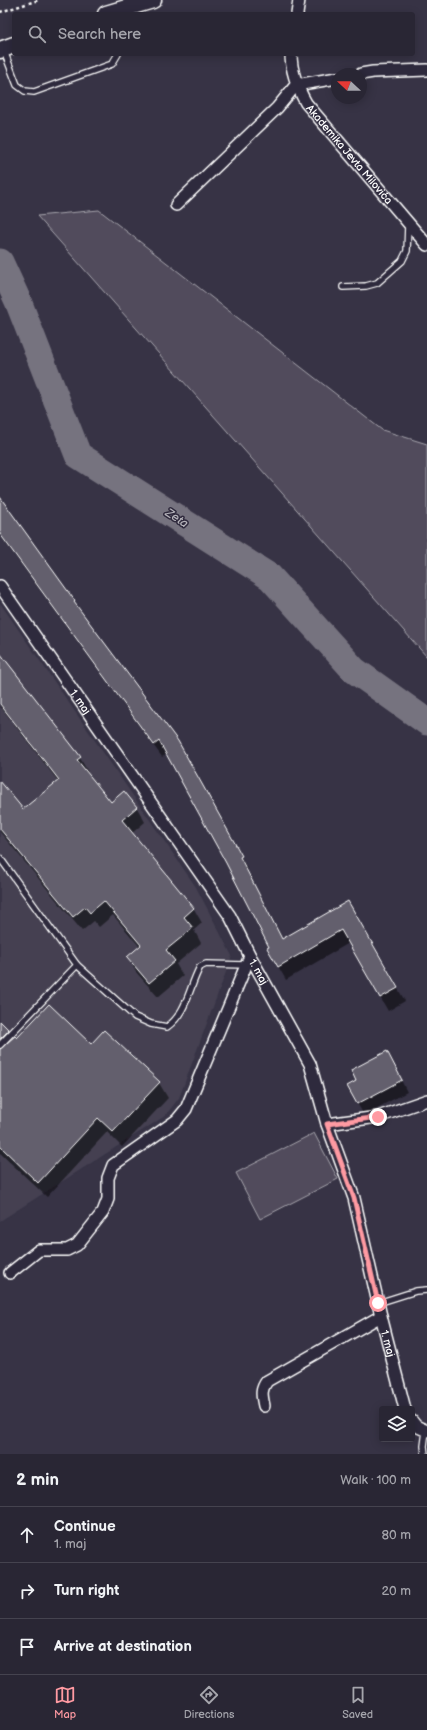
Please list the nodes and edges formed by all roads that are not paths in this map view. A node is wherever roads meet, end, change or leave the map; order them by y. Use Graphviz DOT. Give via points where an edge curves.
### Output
graph roads {
  1 [pos="153,0"];
  2 [pos="299,0"];
  3 [pos="123,7"];
  4 [pos="111,12"];
  5 [pos="297,12"];
  6 [pos="6,48"];
  7 [pos="117,56"];
  8 [pos="291,56"];
  9 [pos="427,70"];
  10 [pos="367,73"];
  11 [pos="331,79"];
  12 [pos="296,85"];
  13 [pos="176,205"];
  14 [pos="408,223"];
  15 [pos="427,245"];
  16 [pos="343,287"];
  17 [pos="0,586"];
  18 [pos="0,858"];
  19 [pos="248,961"];
  20 [pos="78,965"];
  21 [pos="0,1045"];
  22 [pos="427,1100"];
  23 [pos="327,1124"];
  24 [pos="10,1273"];
  25 [pos="427,1290"];
  26 [pos="378,1303"];
  27 [pos="381,1316"];
  28 [pos="264,1406"];
  29 [pos="404,1406"];
  30 [pos="415,1425"];
  31 [pos="426,1431"];
  32 [pos="425,1454"];
  1 -- 3 [label="street"];
  2 -- 5 [label="street"];
  3 -- 4 [label="street"];
  6 -- 7 [label="lane" via="17,85 24,91 34,92 112,64"];
  8 -- 12 [label="street, Akademika Jevta Milovića"];
  9 -- 10 [label="street"];
  11 -- 12 [label="street"];
  12 -- 13 [label="street" via="277,108"];
  12 -- 14 [label="street, Akademika Jevta Milovića" via="306,103"];
  14 -- 15 [label="street, Akademika Jevta Milovića"];
  14 -- 16 [label="lane" via="407,251 402,262 377,283"];
  17 -- 19 [label="street, 1. maj" via="230,916"];
  18 -- 20 [label="lane"];
  19 -- 20 [label="lane" via="206,964 200,967 181,1014 167,1027 135,1017"];
  19 -- 23 [label="street, 1. maj" via="310,1064"];
  19 -- 24 [label="street" via="186,1108 177,1120 113,1165 108,1178 108,1199 103,1212 77,1245 67,1250 39,1250"];
  20 -- 21 [label="lane"];
  22 -- 23 [label="street" via="378,1117"];
  23 -- 26 [label="street, 1. maj" via="354,1198"];
  25 -- 26 [label="lane"];
  26 -- 27 [label="street, 1. maj"];
  27 -- 28 [label="street" via="267,1381 262,1387 261,1394"];
  27 -- 29 [label="street, 1. maj"];
  30 -- 31 [label="street"];
  31 -- 32 [label="lane"];
}
